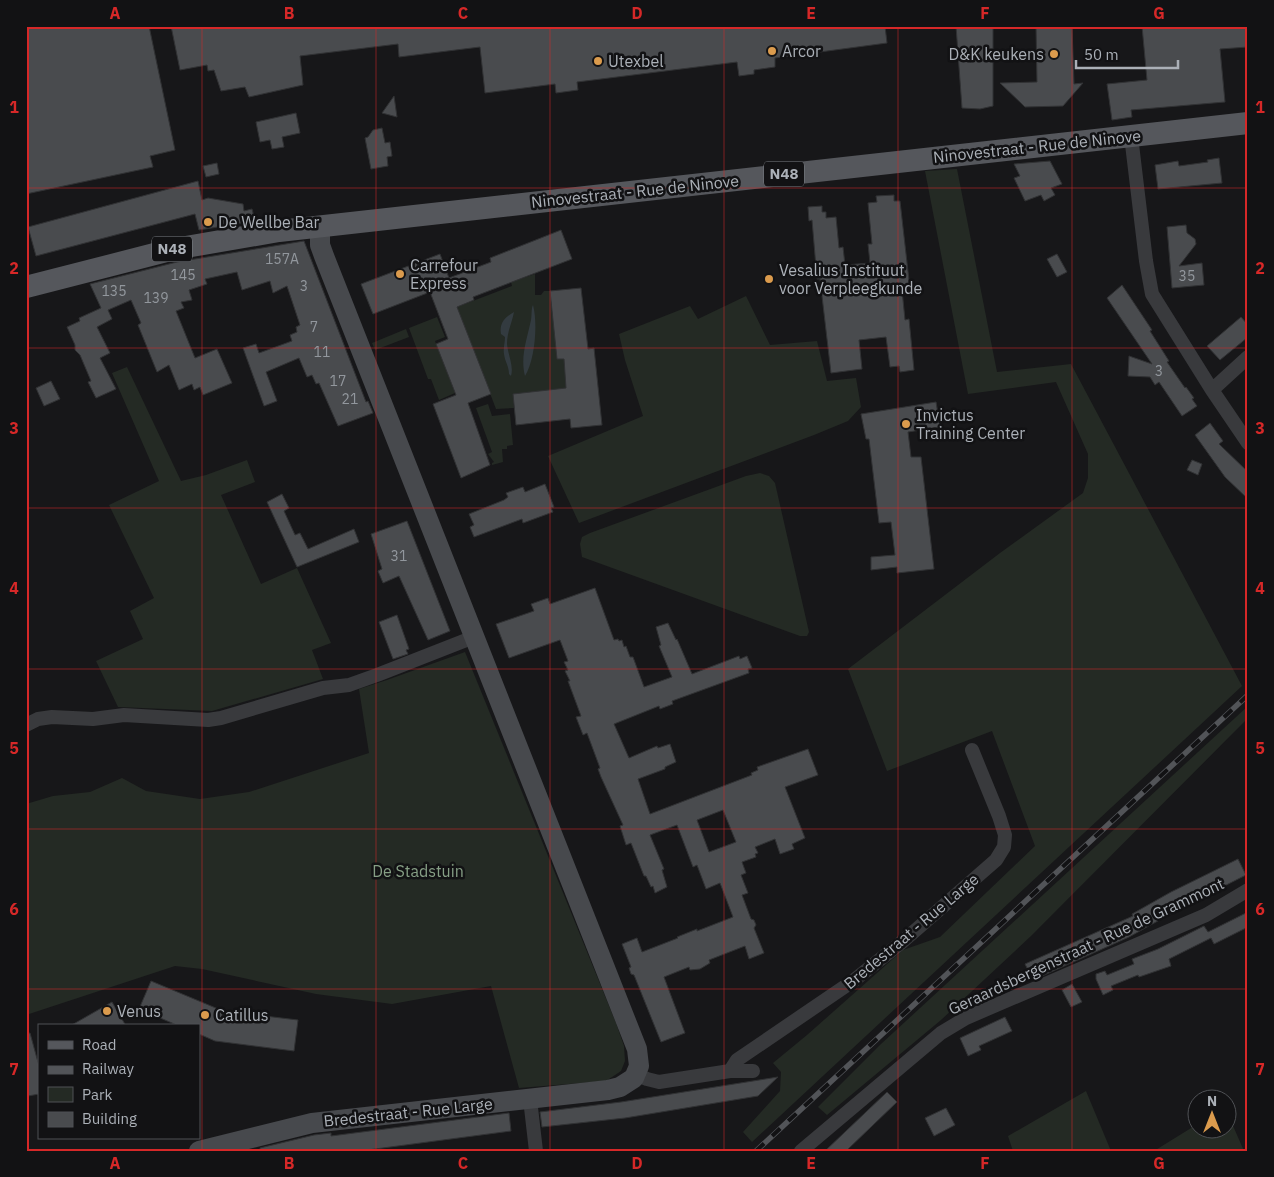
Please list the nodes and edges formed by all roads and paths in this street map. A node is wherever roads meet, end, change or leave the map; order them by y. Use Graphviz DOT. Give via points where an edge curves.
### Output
graph roads {
  1 [pos="1248,123"];
  2 [pos="1131,136"];
  3 [pos="320,227"];
  4 [pos="26,287"];
  5 [pos="1248,357"];
  6 [pos="1212,390"];
  7 [pos="1248,443"];
  8 [pos="474,637"];
  9 [pos="26,725"];
  10 [pos="972,750"];
  11 [pos="1248,890"];
  12 [pos="753,1070"];
  13 [pos="730,1071"];
  14 [pos="635,1074"];
  15 [pos="530,1099"];
  16 [pos="199,1151"];
  17 [pos="536,1151"];
  18 [pos="801,1151"];
  1 -- 2 [label="main road, Ninovestraat - Rue de Ninove / N48"];
  2 -- 3 [label="main road, Ninovestraat - Rue de Ninove / N48"];
  2 -- 6 [label="street" via="1152,294"];
  3 -- 4 [label="main road, Ninovestraat - Rue de Ninove / N48" via="174,249"];
  3 -- 8 [label="street" via="324,256"];
  5 -- 6 [label="street"];
  6 -- 7 [label="street"];
  8 -- 9 [label="street" via="349,685 323,688 221,718 52,717"];
  8 -- 14 [label="street" via="635,1046 639,1066"];
  10 -- 13 [label="street, Bredestraat - Rue Large" via="1005,835 1004,847 996,860 853,981 738,1060"];
  11 -- 18 [label="street, Geraardsbergenstraat - Rue de Grammont" via="1206,915 966,1018 941,1033"];
  12 -- 13 [label="street"];
  13 -- 14 [label="street" via="659,1082"];
  14 -- 15 [label="street, Bredestraat - Rue Large" via="634,1078 608,1090"];
  15 -- 16 [label="street, Bredestraat - Rue Large" via="312,1123"];
  15 -- 17 [label="street"];
}
